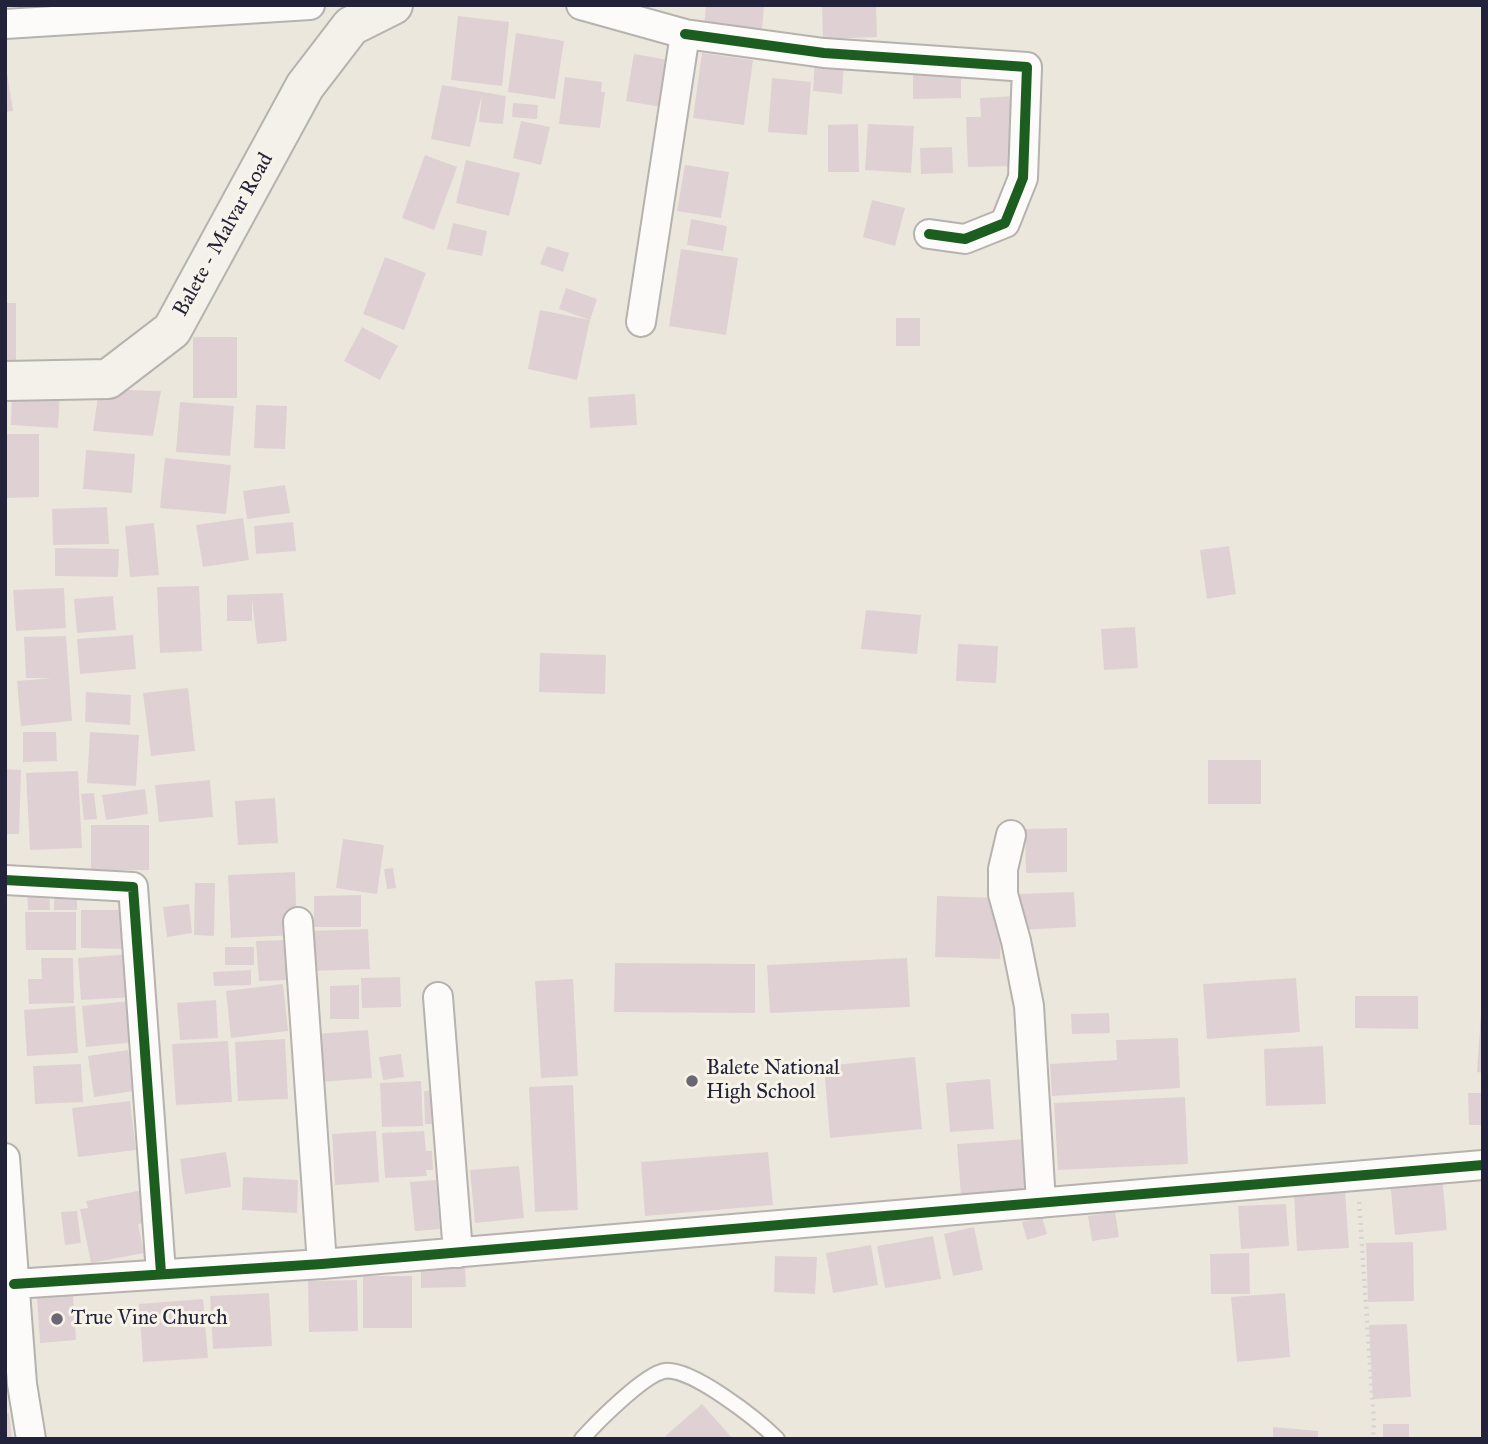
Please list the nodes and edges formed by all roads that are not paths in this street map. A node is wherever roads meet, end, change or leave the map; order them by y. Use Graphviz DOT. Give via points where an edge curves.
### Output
graph roads {
  1 [pos="310,5"];
  2 [pos="393,5"];
  3 [pos="581,5"];
  4 [pos="5,24"];
  5 [pos="684,34"];
  6 [pos="929,234"];
  7 [pos="640,322"];
  8 [pos="5,382"];
  9 [pos="1011,835"];
  10 [pos="5,880"];
  11 [pos="298,922"];
  12 [pos="438,997"];
  13 [pos="5,1158"];
  14 [pos="1483,1165"];
  15 [pos="1041,1203"];
  16 [pos="7,1216"];
  17 [pos="458,1253"];
  18 [pos="322,1264"];
  19 [pos="161,1273"];
  20 [pos="14,1284"];
  21 [pos="13,1362"];
  22 [pos="31,1439"];
  23 [pos="582,1439"];
  24 [pos="777,1439"];
  1 -- 4 [label="street"];
  2 -- 8 [label="main road, Balete - Malvar Road" via="351,26 305,86 172,330 108,379"];
  3 -- 5 [label="street"];
  5 -- 6 [label="street" via="824,53 1027,67 1023,178 1005,223 965,239"];
  5 -- 7 [label="street"];
  9 -- 15 [label="street" via="1003,894 1029,1006"];
  10 -- 19 [label="street" via="133,887"];
  11 -- 18 [label="street"];
  12 -- 17 [label="street"];
  13 -- 16 [label="street"];
  14 -- 15 [label="street"];
  15 -- 17 [label="street"];
  16 -- 20 [label="street"];
  17 -- 18 [label="street"];
  18 -- 19 [label="street"];
  19 -- 20 [label="street"];
  20 -- 21 [label="street"];
  21 -- 22 [label="street"];
  23 -- 24 [label="lane" via="644,1382 663,1371 680,1371"];
}
